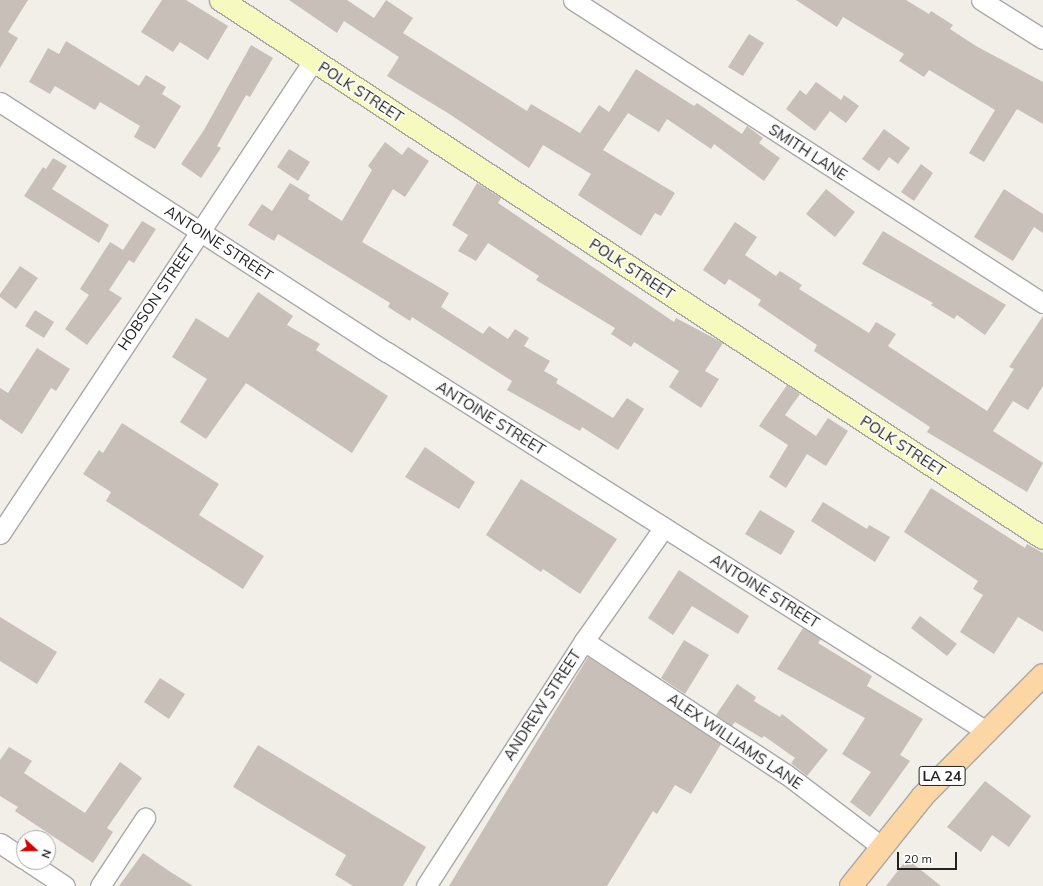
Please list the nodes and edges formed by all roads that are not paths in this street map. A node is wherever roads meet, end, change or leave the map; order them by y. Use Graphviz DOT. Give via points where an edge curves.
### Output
graph roads {
  1 [pos="221,0"];
  2 [pos="573,0"];
  3 [pos="981,0"];
  4 [pos="1043,39"];
  5 [pos="313,60"];
  6 [pos="0,102"];
  7 [pos="200,231"];
  8 [pos="1043,303"];
  9 [pos="664,527"];
  10 [pos="0,534"];
  11 [pos="1043,538"];
  12 [pos="584,641"];
  13 [pos="1043,675"];
  14 [pos="986,731"];
  15 [pos="145,818"];
  16 [pos="0,843"];
  17 [pos="882,847"];
  18 [pos="16,854"];
  19 [pos="41,870"];
  20 [pos="65,886"];
  21 [pos="100,886"];
  22 [pos="426,886"];
  23 [pos="851,886"];
  1 -- 5 [label="street, POLK STREET"];
  2 -- 8 [label="street, SMITH LANE"];
  3 -- 4 [label="street"];
  5 -- 7 [label="street, HOBSON STREET"];
  5 -- 11 [label="street, POLK STREET"];
  6 -- 7 [label="street, ANTOINE STREET"];
  7 -- 9 [label="street, ANTOINE STREET"];
  7 -- 10 [label="street, HOBSON STREET"];
  9 -- 12 [label="street, ANDREW STREET"];
  9 -- 14 [label="street, ANTOINE STREET"];
  12 -- 17 [label="street, ALEX WILLIAMS LANE" via="786,774"];
  12 -- 22 [label="street, ANDREW STREET"];
  13 -- 14 [label="main road, LA 24"];
  14 -- 17 [label="main road, LA 24" via="923,796"];
  15 -- 21 [label="street"];
  16 -- 18 [label="street"];
  17 -- 23 [label="main road, LA 24"];
  19 -- 20 [label="street"];
}
